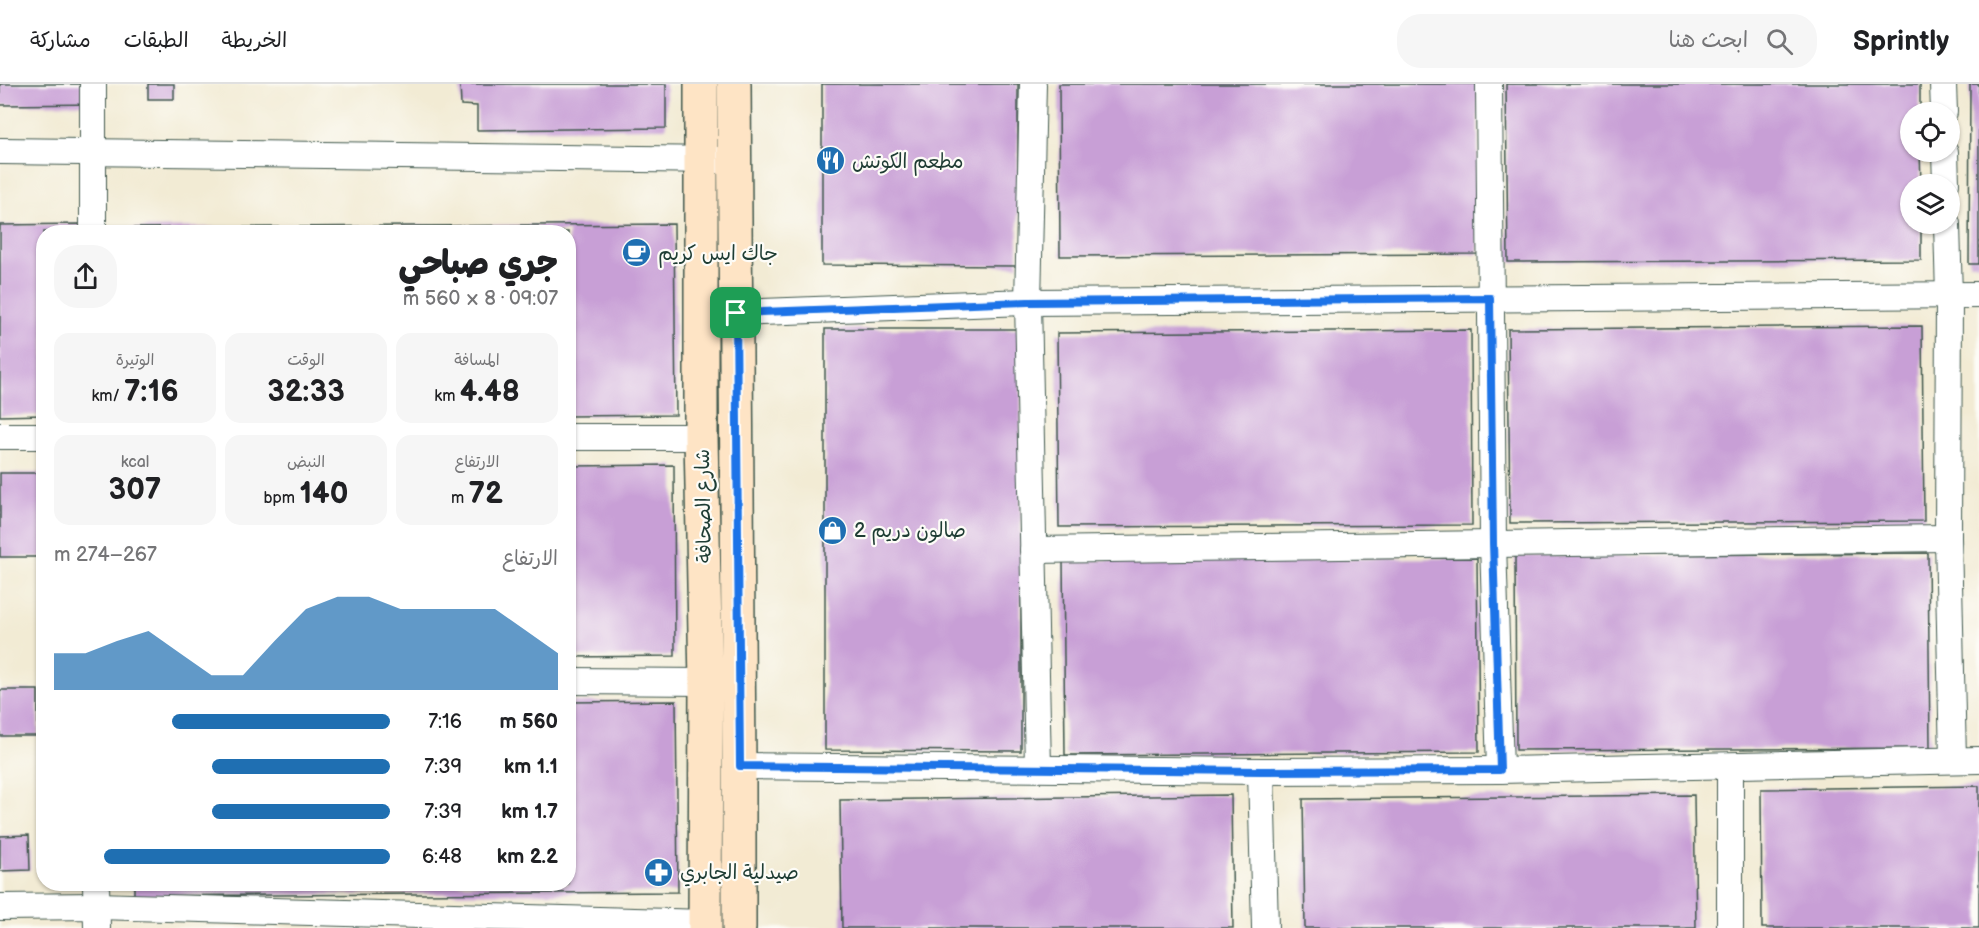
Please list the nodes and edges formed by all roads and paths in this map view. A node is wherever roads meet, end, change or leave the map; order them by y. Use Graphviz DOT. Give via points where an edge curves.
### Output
graph roads {
  1 [pos="93,84"];
  2 [pos="701,84"];
  3 [pos="734,84"];
  4 [pos="1033,84"];
  5 [pos="1489,84"];
  6 [pos="1943,84"];
  7 [pos="1944,102"];
  8 [pos="0,151"];
  9 [pos="93,151"];
  10 [pos="702,159"];
  11 [pos="735,161"];
  12 [pos="93,225"];
  13 [pos="1947,234"];
  14 [pos="1979,295"];
  15 [pos="1949,296"];
  16 [pos="1490,298"];
  17 [pos="1028,302"];
  18 [pos="736,313"];
  19 [pos="0,436"];
  20 [pos="36,436"];
  21 [pos="576,437"];
  22 [pos="701,437"];
  23 [pos="1948,538"];
  24 [pos="1493,543"];
  25 [pos="1033,550"];
  26 [pos="576,681"];
  27 [pos="706,682"];
  28 [pos="1953,760"];
  29 [pos="1979,760"];
  30 [pos="740,766"];
  31 [pos="1730,766"];
  32 [pos="1038,768"];
  33 [pos="1500,770"];
  34 [pos="1261,771"];
  35 [pos="97,906"];
  36 [pos="0,907"];
  37 [pos="705,926"];
  38 [pos="739,928"];
  39 [pos="1265,928"];
  40 [pos="1730,928"];
  1 -- 9 [label="street"];
  2 -- 10 [label="main road, شارع الصحافة"];
  3 -- 11 [label="main road, شارع الصحافة"];
  4 -- 17 [label="street"];
  5 -- 16 [label="street"];
  6 -- 7 [label="street"];
  8 -- 9 [label="street"];
  9 -- 10 [label="street"];
  9 -- 12 [label="street"];
  10 -- 11 [label="street"];
  10 -- 22 [label="main road, شارع الصحافة"];
  11 -- 18 [label="main road, شارع الصحافة"];
  13 -- 15 [label="street"];
  14 -- 15 [label="street"];
  15 -- 16 [label="street"];
  15 -- 23 [label="street"];
  16 -- 17 [label="street"];
  16 -- 24 [label="street"];
  17 -- 18 [label="street"];
  17 -- 25 [label="street"];
  18 -- 30 [label="main road, شارع الصحافة"];
  19 -- 20 [label="street"];
  21 -- 22 [label="street"];
  22 -- 27 [label="main road, شارع الصحافة"];
  23 -- 24 [label="street"];
  23 -- 28 [label="street"];
  24 -- 25 [label="street"];
  24 -- 33 [label="street"];
  25 -- 32 [label="street"];
  26 -- 27 [label="street"];
  27 -- 37 [label="main road, شارع الصحافة"];
  28 -- 29 [label="street"];
  28 -- 31 [label="street"];
  30 -- 32 [label="street"];
  30 -- 38 [label="main road, شارع الصحافة"];
  31 -- 33 [label="street"];
  31 -- 40 [label="street"];
  32 -- 34 [label="street"];
  33 -- 34 [label="street"];
  34 -- 39 [label="street"];
  35 -- 36 [label="street"];
  35 -- 37 [label="street"];
}
